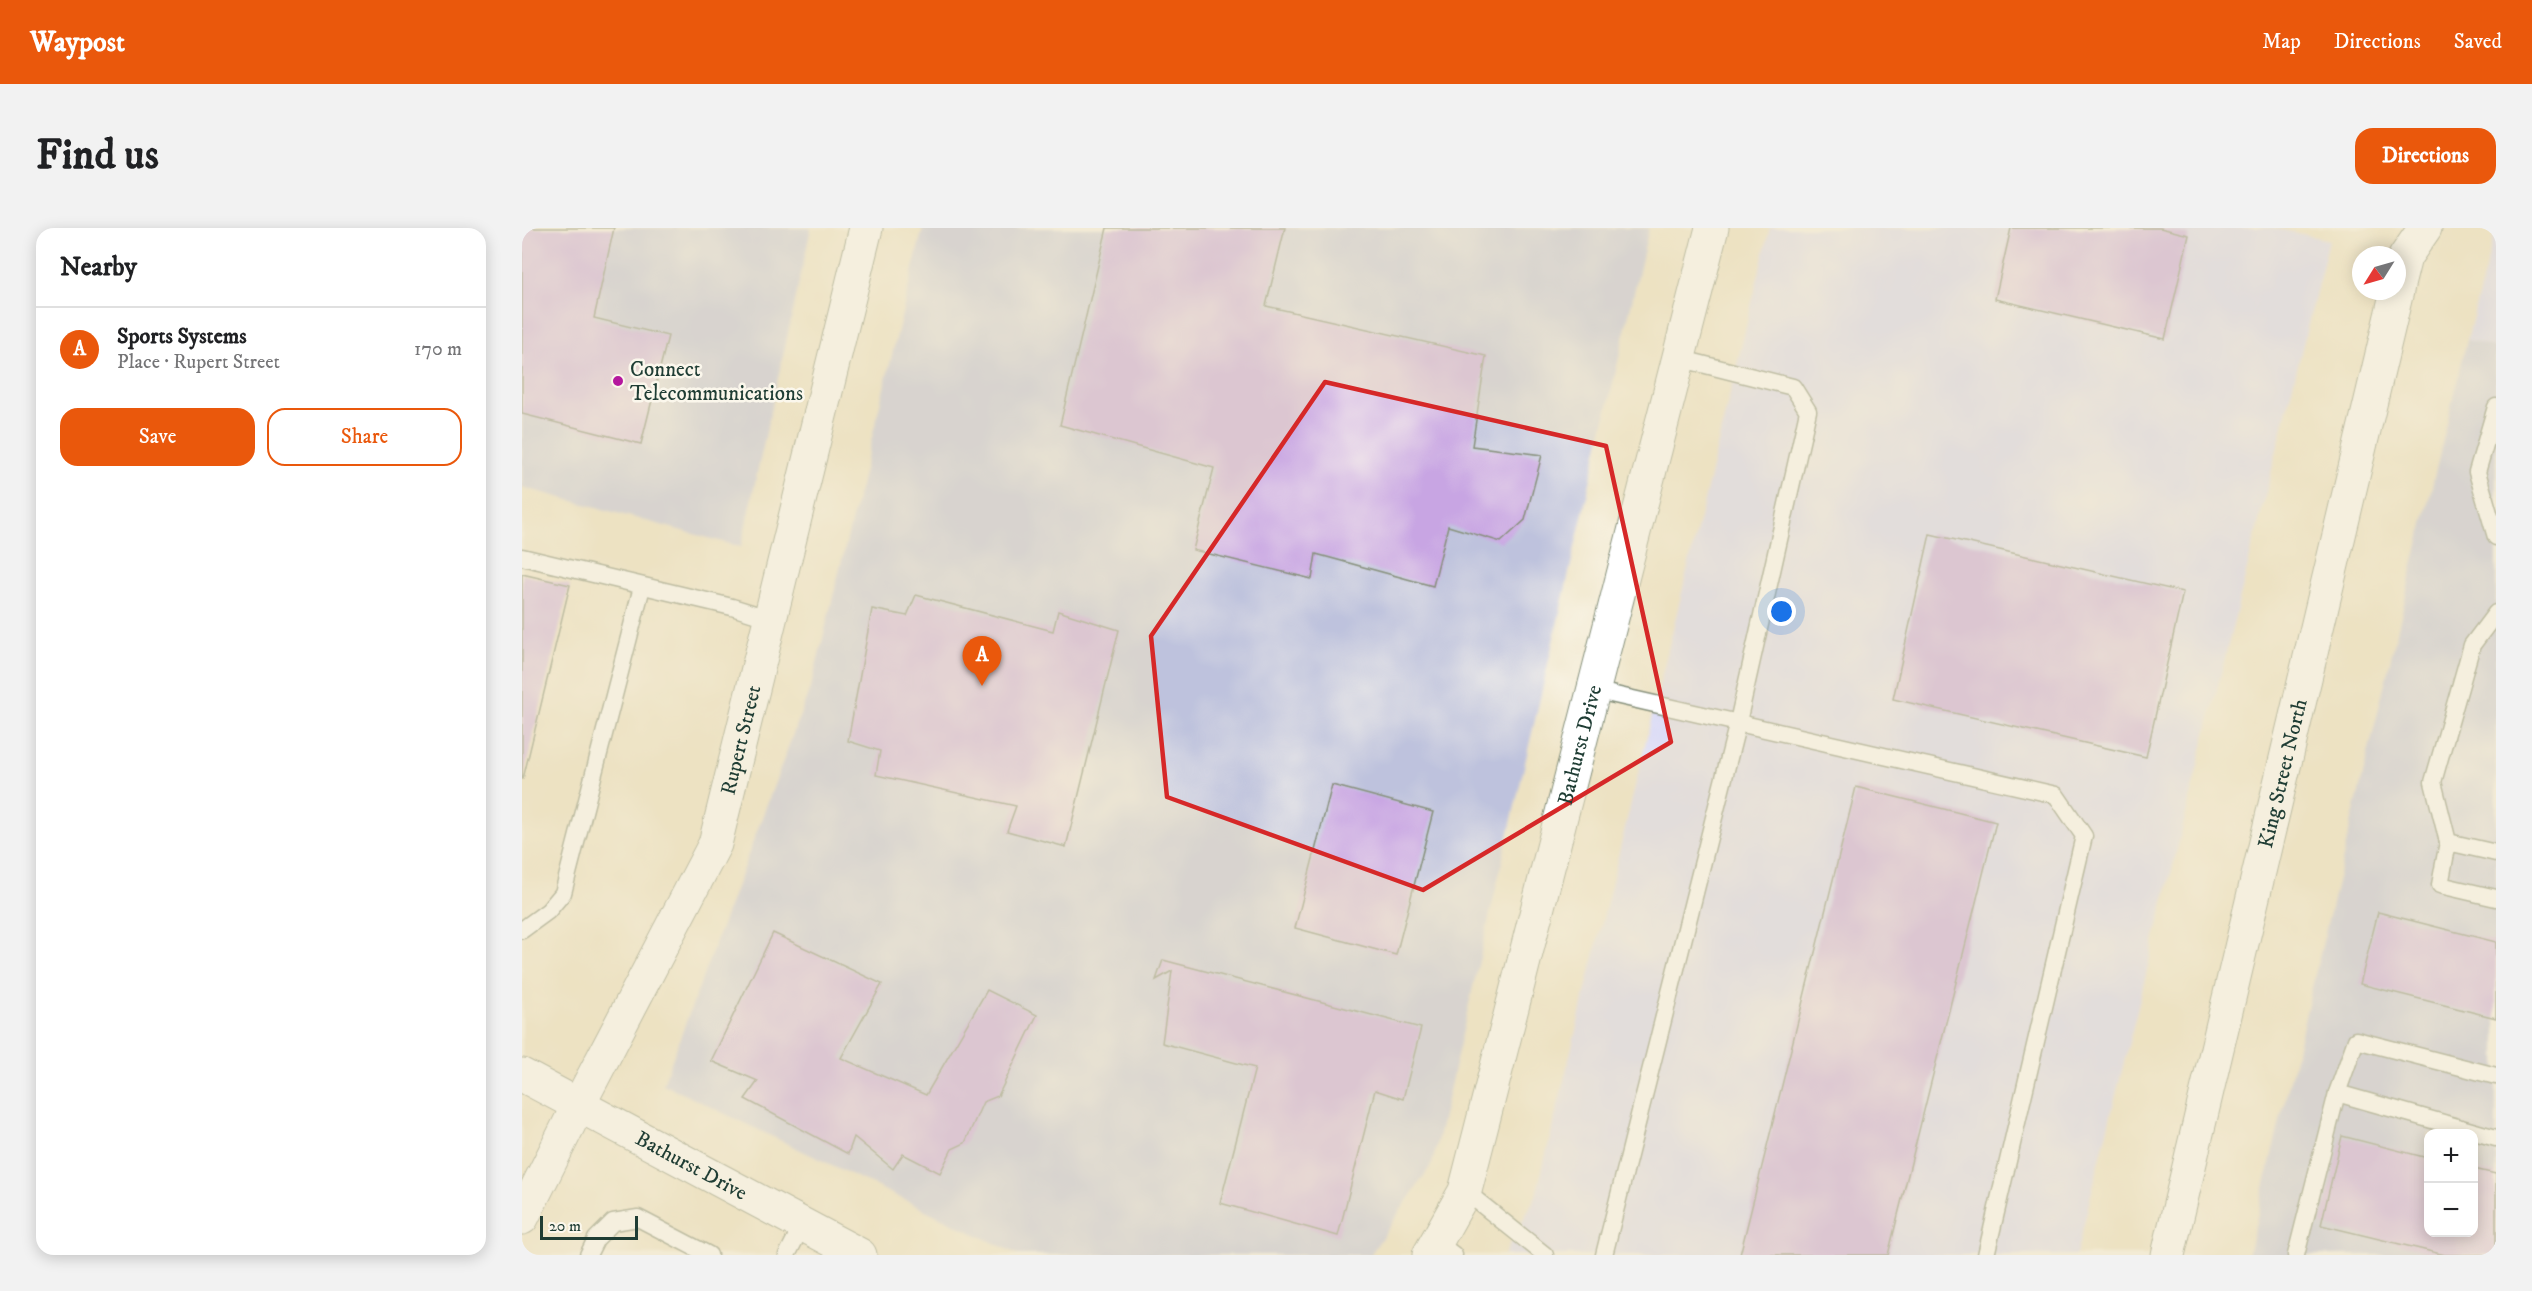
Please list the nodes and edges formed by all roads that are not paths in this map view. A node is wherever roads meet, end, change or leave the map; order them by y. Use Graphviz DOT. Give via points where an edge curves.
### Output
graph roads {
  1 [pos="866,228"];
  2 [pos="1712,228"];
  3 [pos="2424,228"];
  4 [pos="2403,243"];
  5 [pos="2395,300"];
  6 [pos="1678,358"];
  7 [pos="2496,407"];
  8 [pos="2496,537"];
  9 [pos="522,557"];
  10 [pos="642,587"];
  11 [pos="2496,613"];
  12 [pos="771,619"];
  13 [pos="1593,690"];
  14 [pos="1738,722"];
  15 [pos="2448,842"];
  16 [pos="2496,853"];
  17 [pos="2496,898"];
  18 [pos="522,930"];
  19 [pos="522,1075"];
  20 [pos="2496,1076"];
  21 [pos="2337,1093"];
  22 [pos="579,1104"];
  23 [pos="2496,1138"];
  24 [pos="1465,1191"];
  25 [pos="522,1218"];
  26 [pos="803,1224"];
  27 [pos="1440,1251"];
  28 [pos="588,1255"];
  29 [pos="709,1255"];
  30 [pos="787,1255"];
  31 [pos="860,1255"];
  32 [pos="1545,1255"];
  33 [pos="1604,1255"];
  34 [pos="1986,1255"];
  35 [pos="2168,1255"];
  36 [pos="2296,1255"];
  1 -- 12 [label="street, Rupert Street"];
  2 -- 6 [label="street, Bathurst Drive"];
  3 -- 4 [label="street, King Street North"];
  5 -- 35 [label="street, King Street North"];
  6 -- 13 [label="street, Bathurst Drive"];
  6 -- 14 [label="lane" via="1793,387 1808,411"];
  7 -- 8 [label="lane" via="2476,472"];
  9 -- 10 [label="lane"];
  10 -- 12 [label="lane"];
  10 -- 18 [label="lane" via="563,893 548,911"];
  11 -- 15 [label="lane" via="2472,645 2433,782"];
  12 -- 22 [label="street, Rupert Street" via="715,844"];
  13 -- 14 [label="lane"];
  13 -- 24 [label="street, Bathurst Drive"];
  14 -- 33 [label="lane"];
  14 -- 34 [label="lane" via="2056,795 2084,836"];
  15 -- 16 [label="lane"];
  15 -- 17 [label="lane" via="2440,885"];
  19 -- 22 [label="street, Bathurst Drive"];
  20 -- 21 [label="lane" via="2356,1040"];
  21 -- 23 [label="lane"];
  21 -- 36 [label="lane"];
  22 -- 25 [label="street, Rupert Street"];
  22 -- 26 [label="street, Bathurst Drive"];
  24 -- 27 [label="street, Bathurst Drive"];
  24 -- 32 [label="lane"];
  26 -- 30 [label="lane"];
  26 -- 31 [label="street, Bathurst Drive"];
  28 -- 29 [label="lane" via="614,1222 638,1218"];
}
